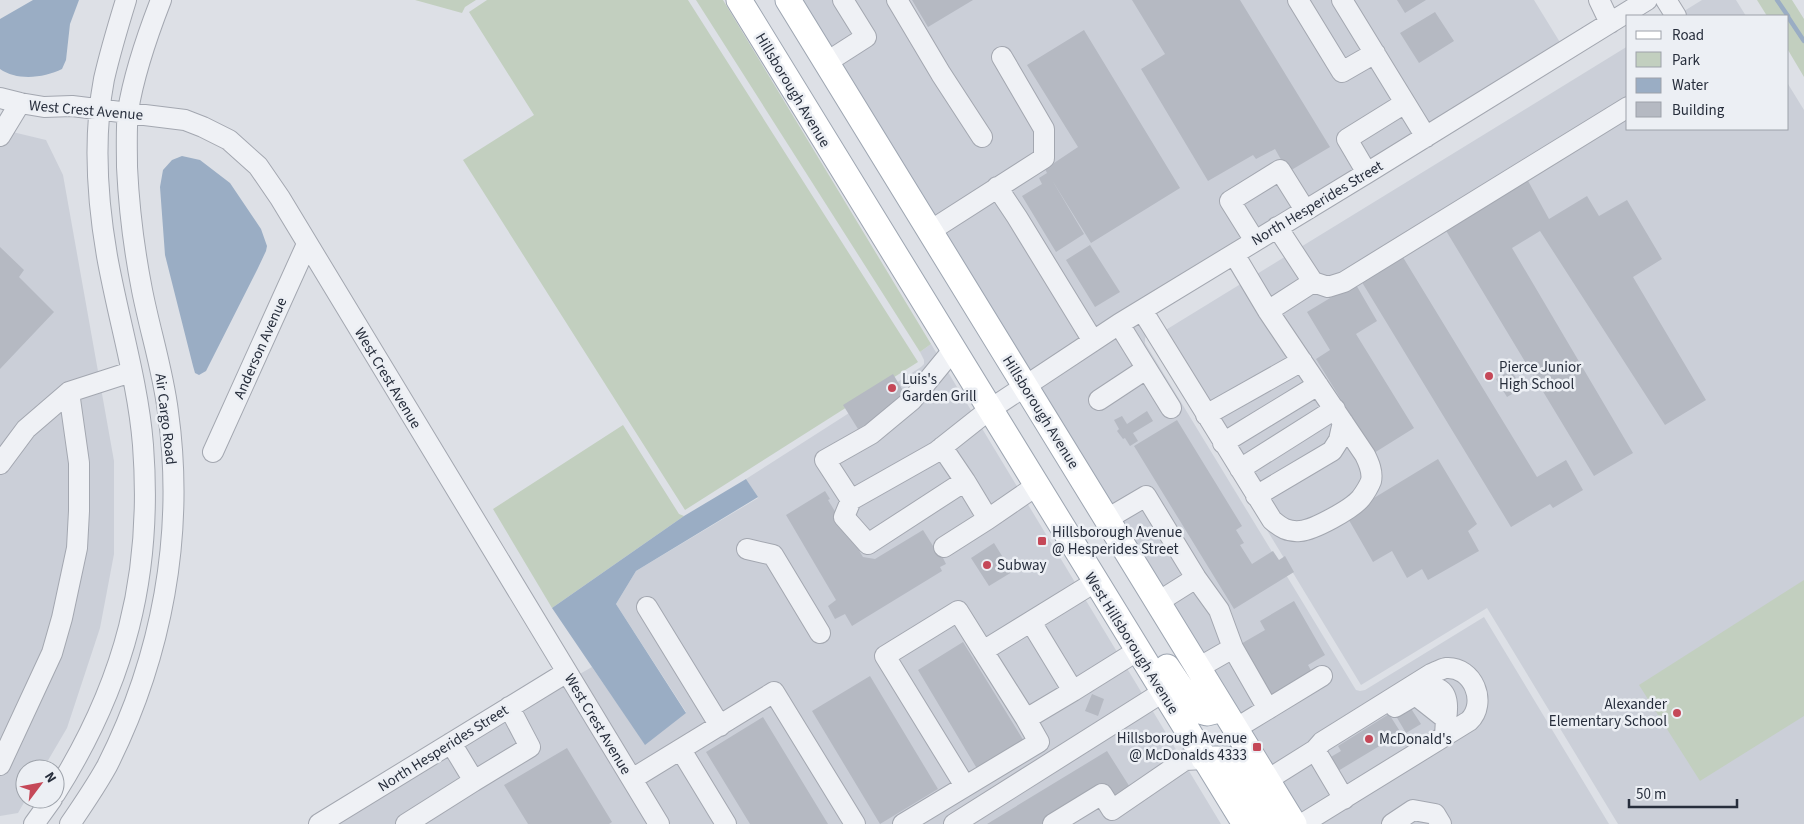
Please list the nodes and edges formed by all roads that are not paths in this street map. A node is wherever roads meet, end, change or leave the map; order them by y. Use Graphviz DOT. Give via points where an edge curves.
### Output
graph roads {
  1 [pos="126,0"];
  2 [pos="161,0"];
  3 [pos="738,0"];
  4 [pos="788,0"];
  5 [pos="843,0"];
  6 [pos="898,0"];
  7 [pos="1298,0"];
  8 [pos="1342,0"];
  9 [pos="1599,0"];
  10 [pos="1647,0"];
  11 [pos="1666,0"];
  12 [pos="1675,15"];
  13 [pos="1610,23"];
  14 [pos="1375,53"];
  15 [pos="1002,57"];
  16 [pos="826,62"];
  17 [pos="0,98"];
  18 [pos="20,103"];
  19 [pos="1405,103"];
  20 [pos="1626,108"];
  21 [pos="100,110"];
  22 [pos="128,113"];
  23 [pos="0,136"];
  24 [pos="982,137"];
  25 [pos="1426,137"];
  26 [pos="1368,173"];
  27 [pos="997,187"];
  28 [pos="1306,210"];
  29 [pos="1277,227"];
  30 [pos="930,231"];
  31 [pos="1255,241"];
  32 [pos="307,244"];
  33 [pos="1234,254"];
  34 [pos="1313,282"];
  35 [pos="1142,310"];
  36 [pos="1268,311"];
  37 [pos="1119,324"];
  38 [pos="1093,341"];
  39 [pos="952,350"];
  40 [pos="1302,361"];
  41 [pos="1146,369"];
  42 [pos="131,372"];
  43 [pos="1318,385"];
  44 [pos="1025,386"];
  45 [pos="69,392"];
  46 [pos="1099,400"];
  47 [pos="1171,408"];
  48 [pos="989,410"];
  49 [pos="1206,415"];
  50 [pos="1339,416"];
  51 [pos="1223,443"];
  52 [pos="942,447"];
  53 [pos="213,452"];
  54 [pos="0,464"];
  55 [pos="1240,469"];
  56 [pos="964,482"];
  57 [pos="1036,486"];
  58 [pos="1256,496"];
  59 [pos="851,500"];
  60 [pos="988,519"];
  61 [pos="1107,519"];
  62 [pos="944,547"];
  63 [pos="747,548"];
  64 [pos="1196,578"];
  65 [pos="1095,582"];
  66 [pos="1158,602"];
  67 [pos="647,608"];
  68 [pos="1031,622"];
  69 [pos="820,633"];
  70 [pos="1234,648"];
  71 [pos="984,651"];
  72 [pos="1138,651"];
  73 [pos="1198,668"];
  74 [pos="567,672"];
  75 [pos="1322,676"];
  76 [pos="1073,691"];
  77 [pos="1163,692"];
  78 [pos="509,707"];
  79 [pos="1268,709"];
  80 [pos="1229,719"];
  81 [pos="1026,720"];
  82 [pos="720,726"];
  83 [pos="1446,727"];
  84 [pos="451,743"];
  85 [pos="680,750"];
  86 [pos="1315,750"];
  87 [pos="1204,759"];
  88 [pos="0,765"];
  89 [pos="65,777"];
  90 [pos="632,779"];
  91 [pos="474,781"];
  92 [pos="1259,785"];
  93 [pos="965,786"];
  94 [pos="1344,799"];
  95 [pos="45,809"];
  96 [pos="433,817"];
  97 [pos="329,822"];
  98 [pos="34,824"];
  99 [pos="70,824"];
  100 [pos="406,824"];
  101 [pos="659,824"];
  102 [pos="726,824"];
  103 [pos="855,824"];
  104 [pos="902,824"];
  105 [pos="954,824"];
  106 [pos="1053,824"];
  107 [pos="1244,824"];
  108 [pos="1272,824"];
  109 [pos="1294,824"];
  110 [pos="1302,824"];
  111 [pos="1392,824"];
  112 [pos="1442,824"];
  1 -- 21 [label="street, Air Cargo Road" via="104,79"];
  2 -- 22 [label="street, Air Cargo Road" via="134,82"];
  3 -- 39 [label="main road, Hillsborough Avenue"];
  4 -- 16 [label="main road, Hillsborough Avenue"];
  5 -- 16 [label="street" via="866,37"];
  6 -- 24 [label="street"];
  7 -- 14 [label="street" via="1342,72"];
  8 -- 14 [label="street"];
  9 -- 13 [label="street"];
  10 -- 13 [label="street, North Hesperides Street"];
  11 -- 12 [label="street"];
  13 -- 25 [label="street, North Hesperides Street"];
  14 -- 19 [label="street"];
  15 -- 27 [label="street" via="1044,129 1044,158"];
  16 -- 30 [label="main road, Hillsborough Avenue"];
  17 -- 18 [label="street, West Crest Avenue"];
  18 -- 21 [label="street, West Crest Avenue"];
  18 -- 23 [label="street"];
  19 -- 25 [label="street"];
  19 -- 26 [label="street" via="1348,139"];
  20 -- 34 [label="street" via="1344,282 1328,287"];
  21 -- 22 [label="street, West Crest Avenue"];
  21 -- 42 [label="street, Air Cargo Road" via="98,188 101,218"];
  22 -- 32 [label="street, West Crest Avenue" via="185,120 229,140 258,166"];
  22 -- 99 [label="street, Air Cargo Road" via="132,233 172,438 172,546 165,598 136,701 106,767"];
  25 -- 26 [label="street, North Hesperides Street"];
  26 -- 28 [label="street, North Hesperides Street"];
  27 -- 30 [label="street"];
  27 -- 38 [label="street"];
  28 -- 29 [label="street, North Hesperides Street"];
  28 -- 31 [label="street" via="1280,170 1230,201"];
  29 -- 31 [label="street, North Hesperides Street"];
  29 -- 34 [label="street"];
  30 -- 44 [label="main road, Hillsborough Avenue"];
  31 -- 33 [label="street, North Hesperides Street"];
  32 -- 53 [label="street, Anderson Avenue"];
  32 -- 74 [label="street, West Crest Avenue"];
  33 -- 35 [label="street, North Hesperides Street"];
  33 -- 36 [label="street"];
  34 -- 36 [label="street"];
  35 -- 37 [label="street, North Hesperides Street"];
  35 -- 49 [label="street"];
  36 -- 40 [label="street"];
  37 -- 38 [label="street, North Hesperides Street"];
  37 -- 41 [label="street"];
  38 -- 44 [label="street, North Hesperides Street"];
  39 -- 48 [label="main road, Hillsborough Avenue"];
  39 -- 59 [label="street" via="912,400 871,434 825,460"];
  40 -- 43 [label="street"];
  40 -- 49 [label="street"];
  41 -- 46 [label="street"];
  41 -- 47 [label="street"];
  42 -- 45 [label="street"];
  42 -- 89 [label="street, Air Cargo Road" via="142,436 145,489 144,546 138,593 118,669"];
  43 -- 50 [label="street"];
  43 -- 51 [label="street"];
  44 -- 48 [label="street, North Hesperides Street"];
  44 -- 61 [label="main road, Hillsborough Avenue"];
  45 -- 54 [label="street" via="26,429"];
  45 -- 88 [label="street" via="78,463 77,548 52,653"];
  48 -- 52 [label="street, North Hesperides Street"];
  48 -- 57 [label="main road, West Hillsborough Avenue"];
  49 -- 51 [label="street"];
  50 -- 55 [label="street"];
  50 -- 58 [label="street" via="1339,440 1332,451"];
  50 -- 58 [label="street" via="1371,470 1370,482 1361,498 1302,531 1280,527"];
  51 -- 55 [label="street"];
  52 -- 56 [label="street"];
  52 -- 59 [label="street, North Hesperides Street"];
  55 -- 58 [label="street"];
  56 -- 59 [label="street" via="868,544 844,517"];
  56 -- 60 [label="street"];
  57 -- 60 [label="street"];
  57 -- 65 [label="main road, West Hillsborough Avenue"];
  60 -- 62 [label="street"];
  61 -- 64 [label="street" via="1146,496"];
  61 -- 66 [label="main road, Hillsborough Avenue"];
  63 -- 69 [label="street" via="773,555"];
  64 -- 66 [label="street"];
  64 -- 70 [label="street" via="1219,610"];
  65 -- 68 [label="street"];
  65 -- 72 [label="main road, West Hillsborough Avenue"];
  65 -- 80 [label="main road" via="1135,614 1196,710"];
  66 -- 73 [label="main road, Hillsborough Avenue"];
  67 -- 82 [label="street"];
  68 -- 71 [label="street"];
  68 -- 76 [label="street"];
  70 -- 73 [label="street"];
  70 -- 79 [label="street"];
  71 -- 81 [label="street"];
  71 -- 93 [label="street" via="958,611 885,656"];
  72 -- 76 [label="street"];
  72 -- 77 [label="main road, West Hillsborough Avenue"];
  73 -- 80 [label="main road, Hillsborough Avenue"];
  74 -- 78 [label="street, North Hesperides Street"];
  74 -- 90 [label="street, West Crest Avenue"];
  75 -- 79 [label="street"];
  76 -- 81 [label="street"];
  77 -- 87 [label="main road, West Hillsborough Avenue"];
  77 -- 105 [label="street"];
  78 -- 84 [label="street, North Hesperides Street"];
  78 -- 91 [label="street" via="530,747"];
  79 -- 80 [label="street"];
  80 -- 92 [label="main road, Hillsborough Avenue"];
  81 -- 93 [label="street" via="1039,742"];
  82 -- 85 [label="street"];
  82 -- 103 [label="street" via="774,692"];
  83 -- 86 [label="street" via="1418,697 1412,696 1328,748"];
  83 -- 86 [label="street" via="1476,715 1479,702 1470,679 1460,671 1444,668 1322,742"];
  83 -- 94 [label="street"];
  84 -- 91 [label="street"];
  84 -- 97 [label="street, North Hesperides Street"];
  85 -- 90 [label="street"];
  85 -- 102 [label="street"];
  86 -- 92 [label="street"];
  86 -- 94 [label="street"];
  87 -- 92 [label="main road" via="1226,758"];
  87 -- 106 [label="street" via="1185,760 1112,810 1102,794"];
  87 -- 107 [label="main road, West Hillsborough Avenue"];
  90 -- 101 [label="street, West Crest Avenue"];
  91 -- 96 [label="street"];
  92 -- 108 [label="main road"];
  92 -- 109 [label="main road, Hillsborough Avenue"];
  93 -- 104 [label="street"];
  94 -- 110 [label="street"];
  95 -- 98 [label="street"];
  96 -- 100 [label="street"];
  111 -- 112 [label="street" via="1414,810 1435,814"];
}
